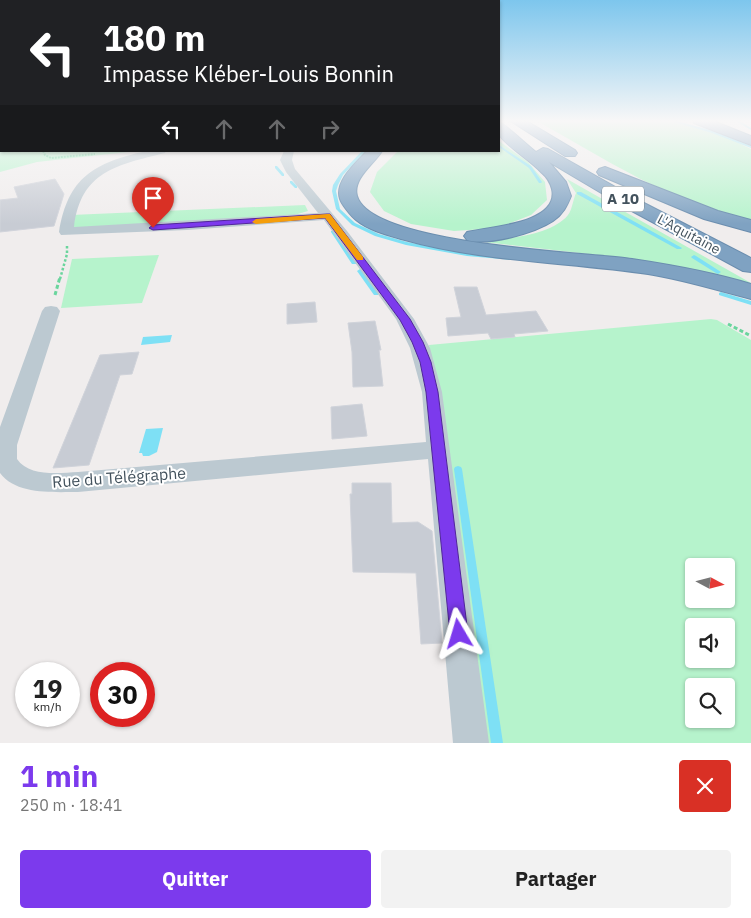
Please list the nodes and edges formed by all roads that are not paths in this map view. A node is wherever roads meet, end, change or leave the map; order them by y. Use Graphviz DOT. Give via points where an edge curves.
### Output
graph roads {
  1 [pos="143,155"];
  2 [pos="288,155"];
  3 [pos="372,155"];
  4 [pos="382,155"];
  5 [pos="528,155"];
  6 [pos="548,155"];
  7 [pos="574,155"];
  8 [pos="604,172"];
  9 [pos="327,216"];
  10 [pos="751,226"];
  11 [pos="742,242"];
  12 [pos="751,266"];
  13 [pos="751,292"];
  14 [pos="51,311"];
  15 [pos="438,450"];
  16 [pos="471,743"];
  1 -- 9 [label="street" via="100,170 83,183 69,209 66,232"];
  2 -- 9 [label="street" via="286,160 290,170"];
  3 -- 13 [label="highway" via="352,179 349,200 368,221 394,232 448,244 652,268 714,280"];
  4 -- 5 [label="highway" via="364,174 360,194 364,206 378,217 402,227 433,234 467,236 512,232 536,224 552,213 560,202 559,183"];
  6 -- 12 [label="highway, L'Aquitaine / A 10"];
  7 -- 8 [label="highway, L'Aquitaine / A 10"];
  8 -- 10 [label="highway" via="712,215"];
  8 -- 11 [label="highway, L'Aquitaine / A 10"];
  9 -- 15 [label="street" via="405,319 418,342 432,392"];
  14 -- 15 [label="street, Rue du Télégraphe" via="5,446 5,461 14,474 40,482 78,482"];
  15 -- 16 [label="street"];
}
